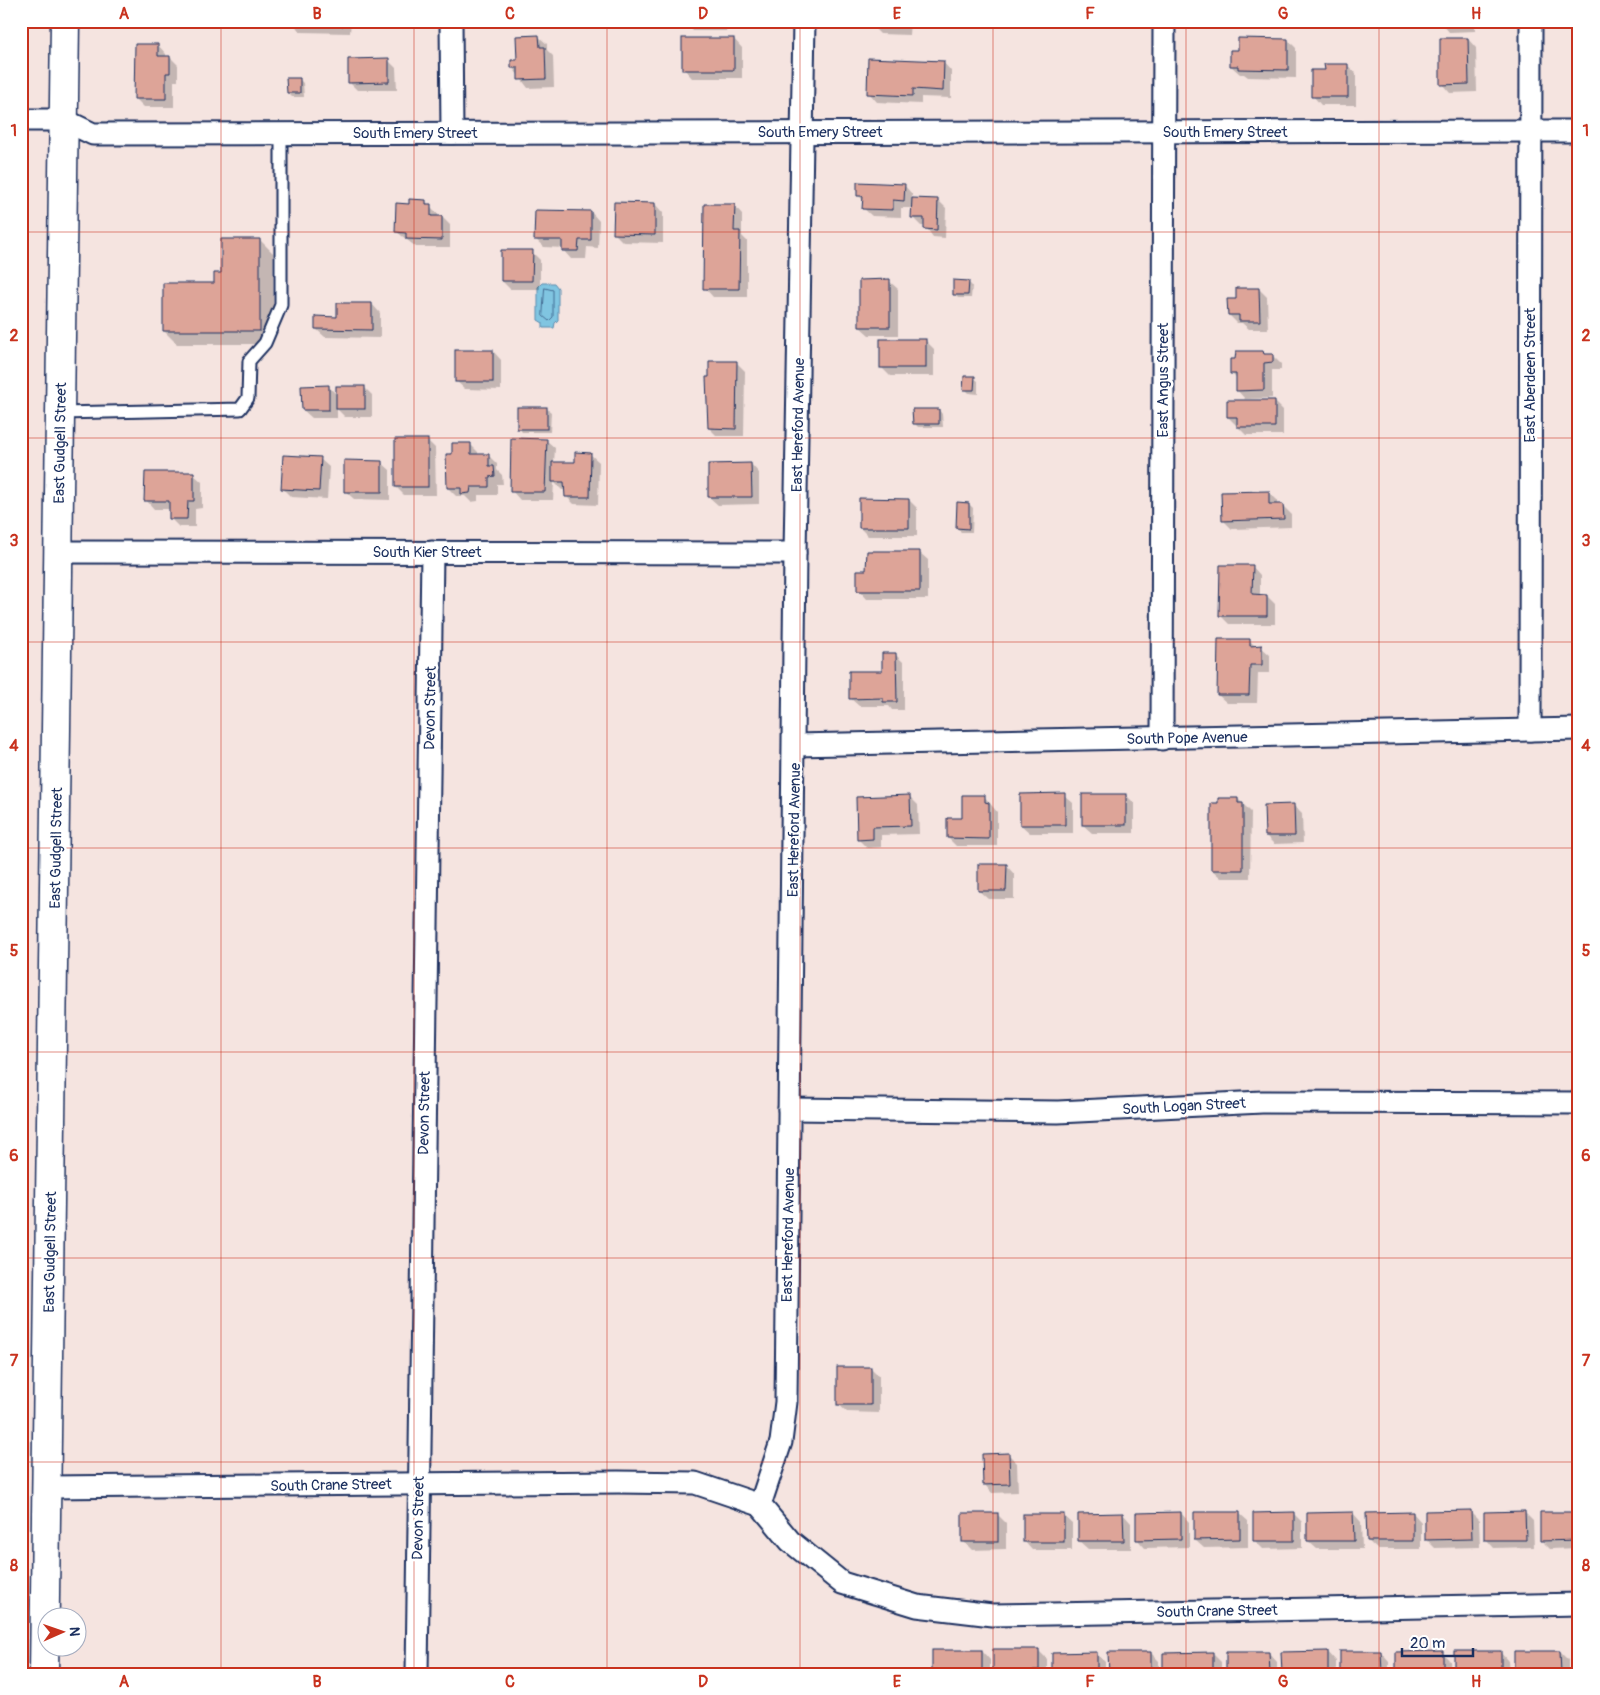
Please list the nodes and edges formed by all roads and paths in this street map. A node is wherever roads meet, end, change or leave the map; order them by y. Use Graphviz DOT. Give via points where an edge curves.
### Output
graph roads {
  1 [pos="65,21"];
  2 [pos="451,21"];
  3 [pos="804,21"];
  4 [pos="1164,21"];
  5 [pos="1531,21"];
  6 [pos="21,120"];
  7 [pos="64,120"];
  8 [pos="803,131"];
  9 [pos="1530,131"];
  10 [pos="1579,131"];
  11 [pos="1164,132"];
  12 [pos="452,133"];
  13 [pos="281,134"];
  14 [pos="61,413"];
  15 [pos="60,552"];
  16 [pos="432,552"];
  17 [pos="795,553"];
  18 [pos="1579,729"];
  19 [pos="1530,730"];
  20 [pos="1162,739"];
  21 [pos="795,745"];
  22 [pos="1579,1103"];
  23 [pos="789,1110"];
  24 [pos="418,1484"];
  25 [pos="47,1487"];
  26 [pos="760,1505"];
  27 [pos="1579,1604"];
  28 [pos="44,1674"];
  29 [pos="417,1674"];
  1 -- 7 [label="street, East Gudgell Street"];
  2 -- 12 [label="street"];
  3 -- 8 [label="street, East Hereford Avenue"];
  4 -- 11 [label="street, East Angus Street"];
  5 -- 9 [label="street, East Aberdeen Street"];
  6 -- 7 [label="street"];
  7 -- 13 [label="street, South Emery Street" via="93,134"];
  7 -- 14 [label="street, East Gudgell Street"];
  8 -- 11 [label="street, South Emery Street"];
  8 -- 12 [label="street, South Emery Street"];
  8 -- 17 [label="street, East Hereford Avenue"];
  9 -- 10 [label="street, South Emery Street"];
  9 -- 11 [label="street, South Emery Street"];
  9 -- 19 [label="street, East Aberdeen Street"];
  11 -- 20 [label="street, East Angus Street"];
  12 -- 13 [label="street, South Emery Street"];
  13 -- 14 [label="lane" via="281,305 265,343 249,361 248,398 240,409"];
  14 -- 15 [label="street, East Gudgell Street"];
  15 -- 16 [label="street, South Kier Street"];
  15 -- 25 [label="street, East Gudgell Street"];
  16 -- 17 [label="street, South Kier Street"];
  16 -- 24 [label="street, Devon Street"];
  17 -- 21 [label="street, East Hereford Avenue"];
  18 -- 19 [label="street, South Pope Avenue"];
  19 -- 20 [label="street, South Pope Avenue"];
  20 -- 21 [label="street, South Pope Avenue"];
  21 -- 23 [label="street, East Hereford Avenue"];
  22 -- 23 [label="street, South Logan Street" via="1262,1102 1058,1112"];
  23 -- 26 [label="street, East Hereford Avenue" via="786,1402 781,1442"];
  24 -- 25 [label="street, South Crane Street"];
  24 -- 26 [label="street, South Crane Street" via="695,1483"];
  24 -- 29 [label="street, Devon Street"];
  25 -- 28 [label="street, East Gudgell Street"];
  26 -- 27 [label="street, South Crane Street" via="790,1540 842,1583 917,1606 992,1615"];
}
